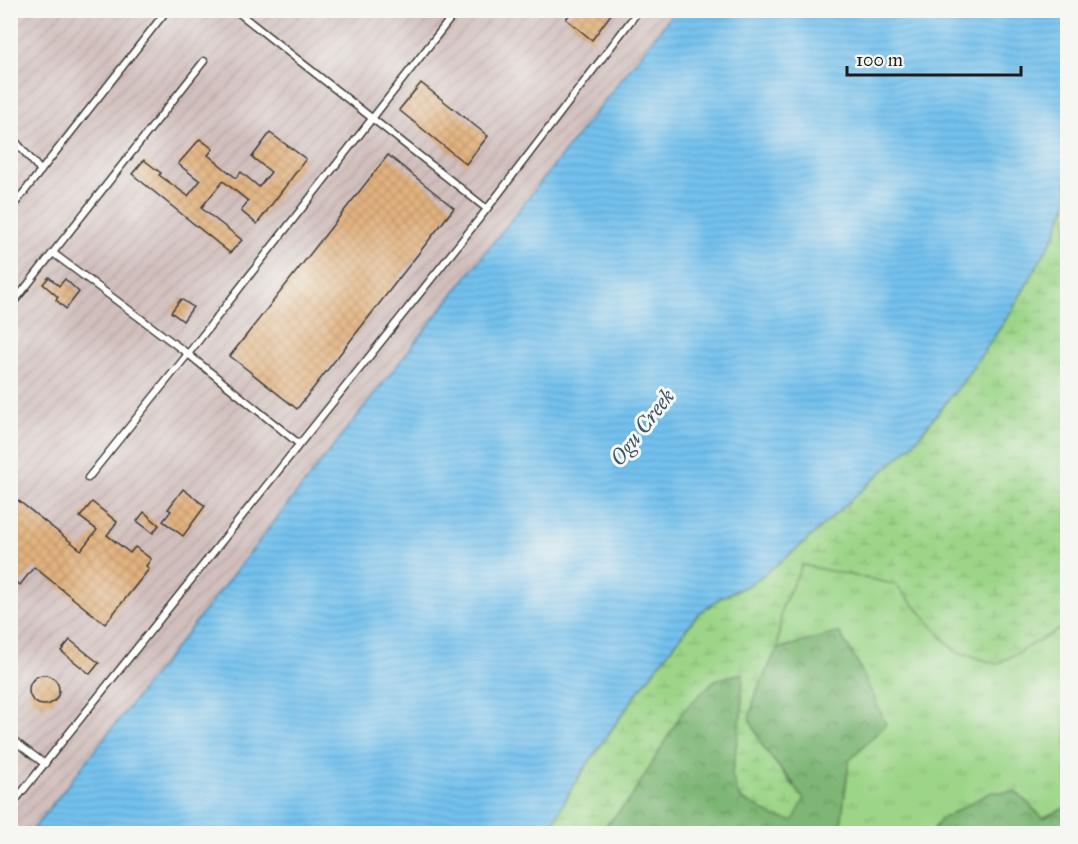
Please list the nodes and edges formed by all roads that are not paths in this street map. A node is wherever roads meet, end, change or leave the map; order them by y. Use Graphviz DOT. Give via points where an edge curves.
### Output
graph roads {
  1 [pos="167,10"];
  2 [pos="235,10"];
  3 [pos="457,10"];
  4 [pos="639,10"];
  5 [pos="204,61"];
  6 [pos="372,120"];
  7 [pos="10,135"];
  8 [pos="41,171"];
  9 [pos="487,209"];
  10 [pos="10,210"];
  11 [pos="53,253"];
  12 [pos="10,307"];
  13 [pos="188,354"];
  14 [pos="298,443"];
  15 [pos="88,478"];
  16 [pos="10,738"];
  17 [pos="45,764"];
  18 [pos="10,807"];
  1 -- 8 [label="lane"];
  2 -- 6 [label="lane"];
  3 -- 6 [label="lane"];
  4 -- 9 [label="lane"];
  5 -- 11 [label="lane"];
  6 -- 9 [label="lane"];
  6 -- 13 [label="lane"];
  7 -- 8 [label="lane"];
  8 -- 10 [label="lane"];
  9 -- 14 [label="lane"];
  11 -- 12 [label="lane"];
  11 -- 13 [label="lane"];
  13 -- 14 [label="lane"];
  13 -- 15 [label="lane"];
  14 -- 17 [label="lane"];
  16 -- 17 [label="lane"];
  17 -- 18 [label="lane"];
}
